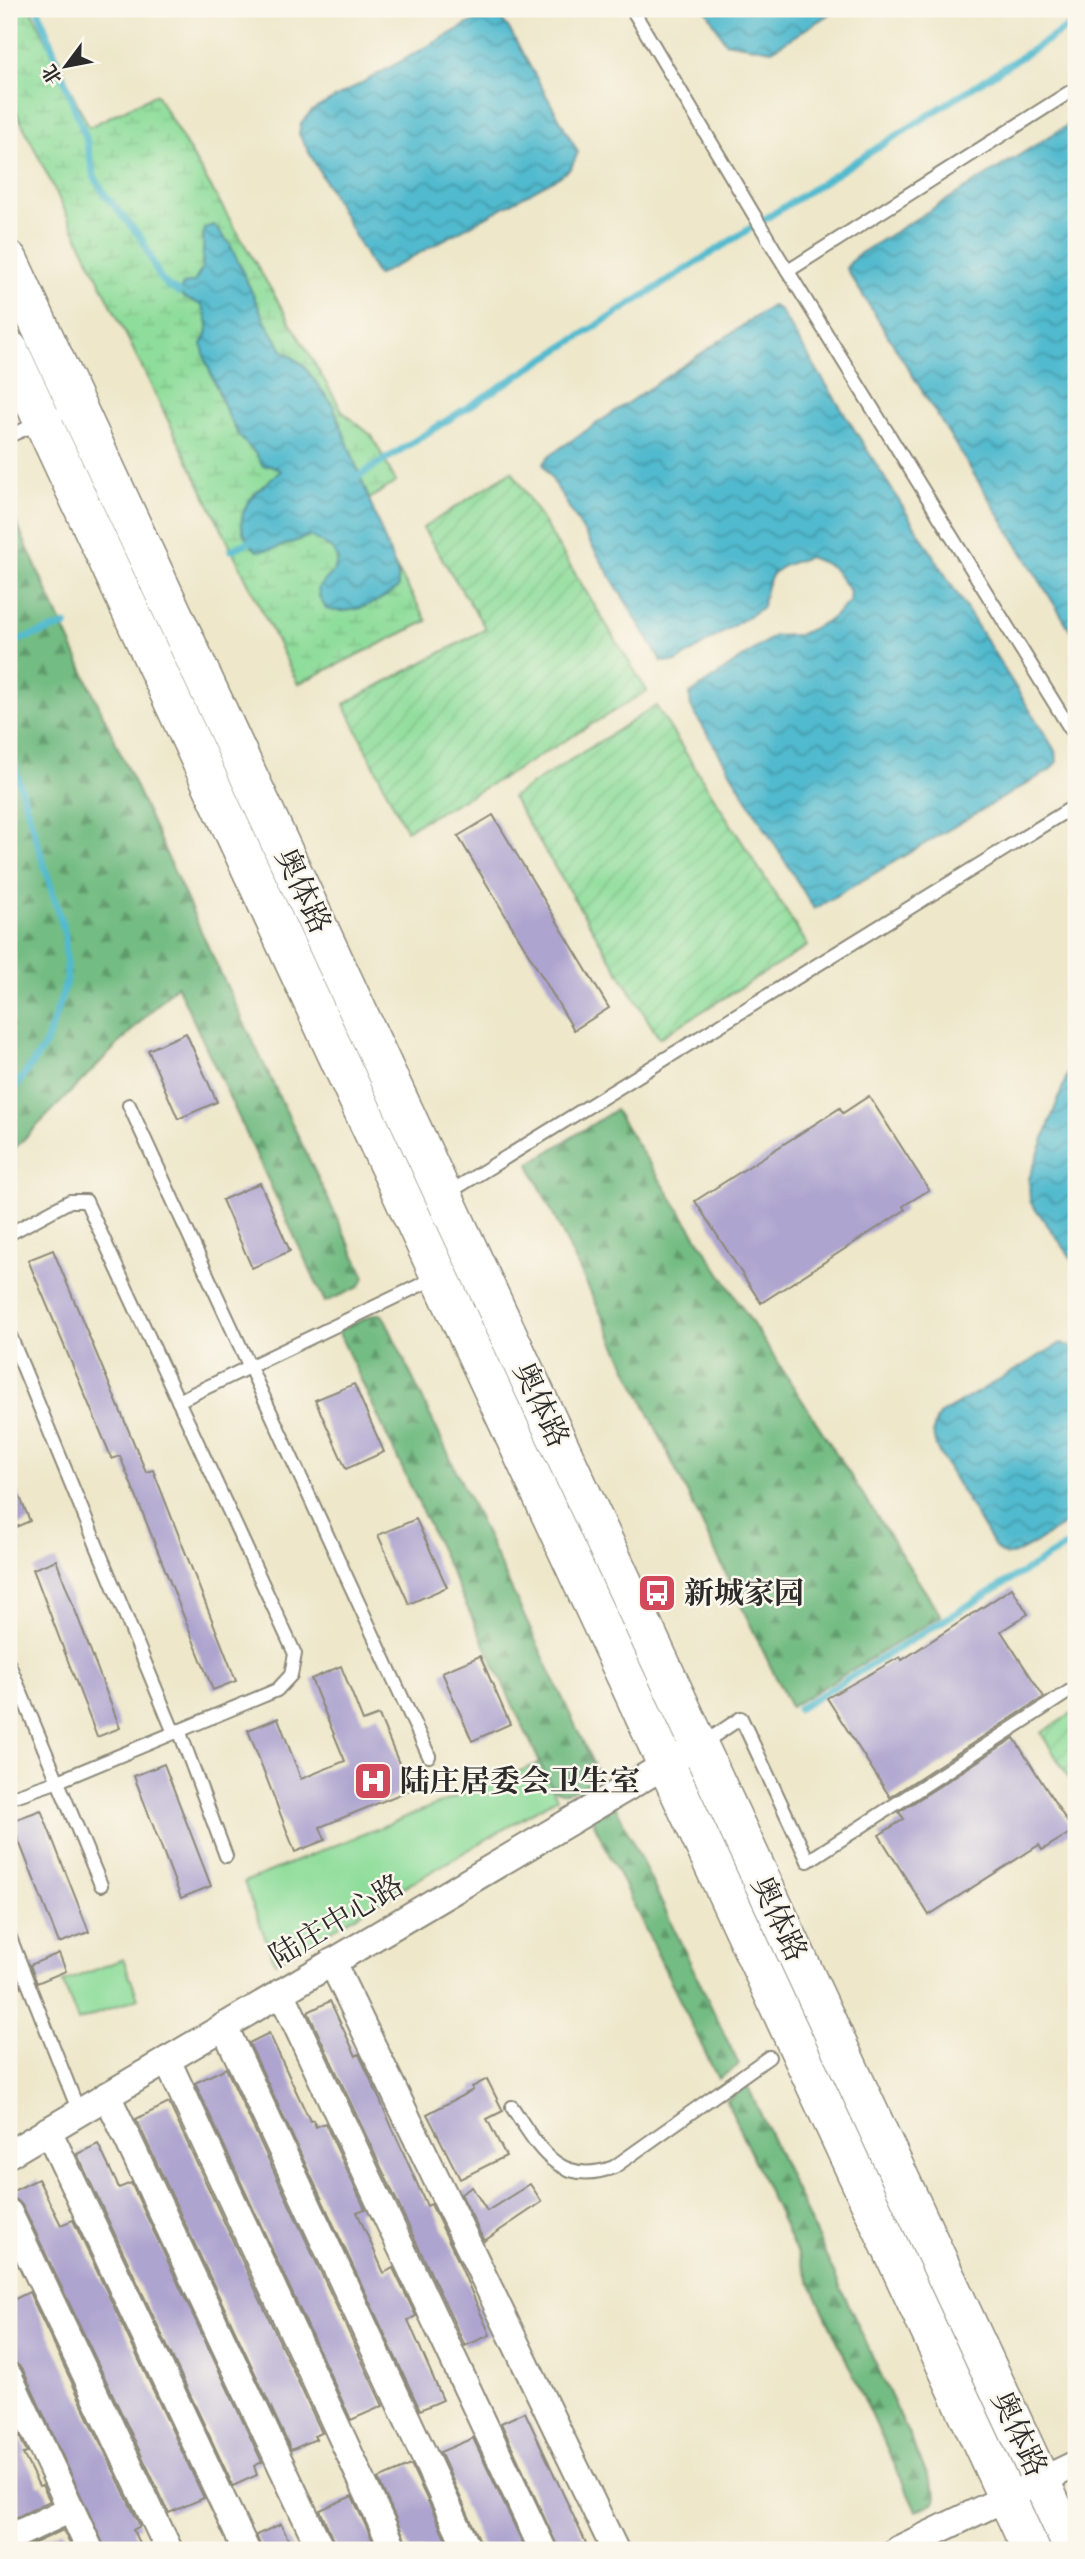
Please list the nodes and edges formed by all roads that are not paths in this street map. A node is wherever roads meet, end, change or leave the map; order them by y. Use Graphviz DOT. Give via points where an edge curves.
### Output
graph roads {
  1 [pos="632,9"];
  2 [pos="1076,88"];
  3 [pos="9,260"];
  4 [pos="788,271"];
  5 [pos="9,349"];
  6 [pos="78,406"];
  7 [pos="42,421"];
  8 [pos="9,436"];
  9 [pos="1076,738"];
  10 [pos="1076,805"];
  11 [pos="129,1105"];
  12 [pos="444,1195"];
  13 [pos="9,1234"];
  14 [pos="457,1268"];
  15 [pos="9,1332"];
  16 [pos="250,1366"];
  17 [pos="178,1401"];
  18 [pos="9,1664"];
  19 [pos="1076,1687"];
  20 [pos="177,1731"];
  21 [pos="699,1746"];
  22 [pos="429,1756"];
  23 [pos="667,1764"];
  24 [pos="56,1782"];
  25 [pos="9,1798"];
  26 [pos="226,1856"];
  27 [pos="101,1885"];
  28 [pos="9,1935"];
  29 [pos="332,1962"];
  30 [pos="281,1992"];
  31 [pos="224,2026"];
  32 [pos="769,2057"];
  33 [pos="167,2060"];
  34 [pos="107,2095"];
  35 [pos="512,2106"];
  36 [pos="79,2112"];
  37 [pos="48,2130"];
  38 [pos="9,2154"];
  39 [pos="9,2213"];
  40 [pos="9,2377"];
  41 [pos="1076,2464"];
  42 [pos="1041,2482"];
  43 [pos="1007,2498"];
  44 [pos="71,2509"];
  45 [pos="9,2538"];
  46 [pos="90,2550"];
  47 [pos="169,2550"];
  48 [pos="246,2550"];
  49 [pos="321,2550"];
  50 [pos="394,2550"];
  51 [pos="468,2550"];
  52 [pos="543,2550"];
  53 [pos="615,2550"];
  54 [pos="897,2550"];
  55 [pos="1031,2550"];
  56 [pos="1073,2550"];
  1 -- 4 [label="lane"];
  2 -- 4 [label="lane"];
  3 -- 6 [label="main road, 奥体路"];
  4 -- 9 [label="lane"];
  5 -- 7 [label="main road, 奥体路"];
  6 -- 7 [label="lane"];
  6 -- 12 [label="main road, 奥体路"];
  7 -- 8 [label="lane"];
  7 -- 14 [label="main road, 奥体路"];
  10 -- 12 [label="lane"];
  11 -- 16 [label="lane"];
  12 -- 14 [label="main road, 奥体路"];
  13 -- 17 [label="lane" via="70,1200 86,1201"];
  14 -- 16 [label="lane"];
  14 -- 21 [label="main road, 奥体路"];
  14 -- 23 [label="main road, 奥体路"];
  15 -- 20 [label="lane"];
  16 -- 17 [label="lane"];
  16 -- 22 [label="lane"];
  17 -- 20 [label="lane" via="295,1654 291,1675 277,1690"];
  18 -- 24 [label="lane"];
  19 -- 21 [label="lane" via="807,1861 741,1718"];
  20 -- 24 [label="lane"];
  20 -- 26 [label="lane"];
  21 -- 23 [label="street, 陆庄中心路"];
  21 -- 42 [label="main road, 奥体路"];
  23 -- 29 [label="street, 陆庄中心路"];
  23 -- 43 [label="main road, 奥体路"];
  24 -- 25 [label="lane"];
  24 -- 27 [label="lane"];
  28 -- 36 [label="lane"];
  29 -- 30 [label="street, 陆庄中心路"];
  29 -- 53 [label="street"];
  30 -- 31 [label="street, 陆庄中心路"];
  30 -- 52 [label="street"];
  31 -- 33 [label="street, 陆庄中心路"];
  31 -- 51 [label="street"];
  32 -- 35 [label="lane" via="614,2167 591,2174 573,2171 551,2159"];
  33 -- 34 [label="street, 陆庄中心路"];
  33 -- 50 [label="street"];
  34 -- 36 [label="street, 陆庄中心路"];
  34 -- 49 [label="street"];
  36 -- 37 [label="street, 陆庄中心路"];
  37 -- 38 [label="street, 陆庄中心路"];
  37 -- 48 [label="street"];
  39 -- 47 [label="street"];
  40 -- 44 [label="street"];
  41 -- 42 [label="street"];
  42 -- 43 [label="street"];
  42 -- 56 [label="main road, 奥体路"];
  43 -- 54 [label="street"];
  43 -- 55 [label="main road, 奥体路"];
  44 -- 45 [label="street"];
  44 -- 46 [label="street"];
}
